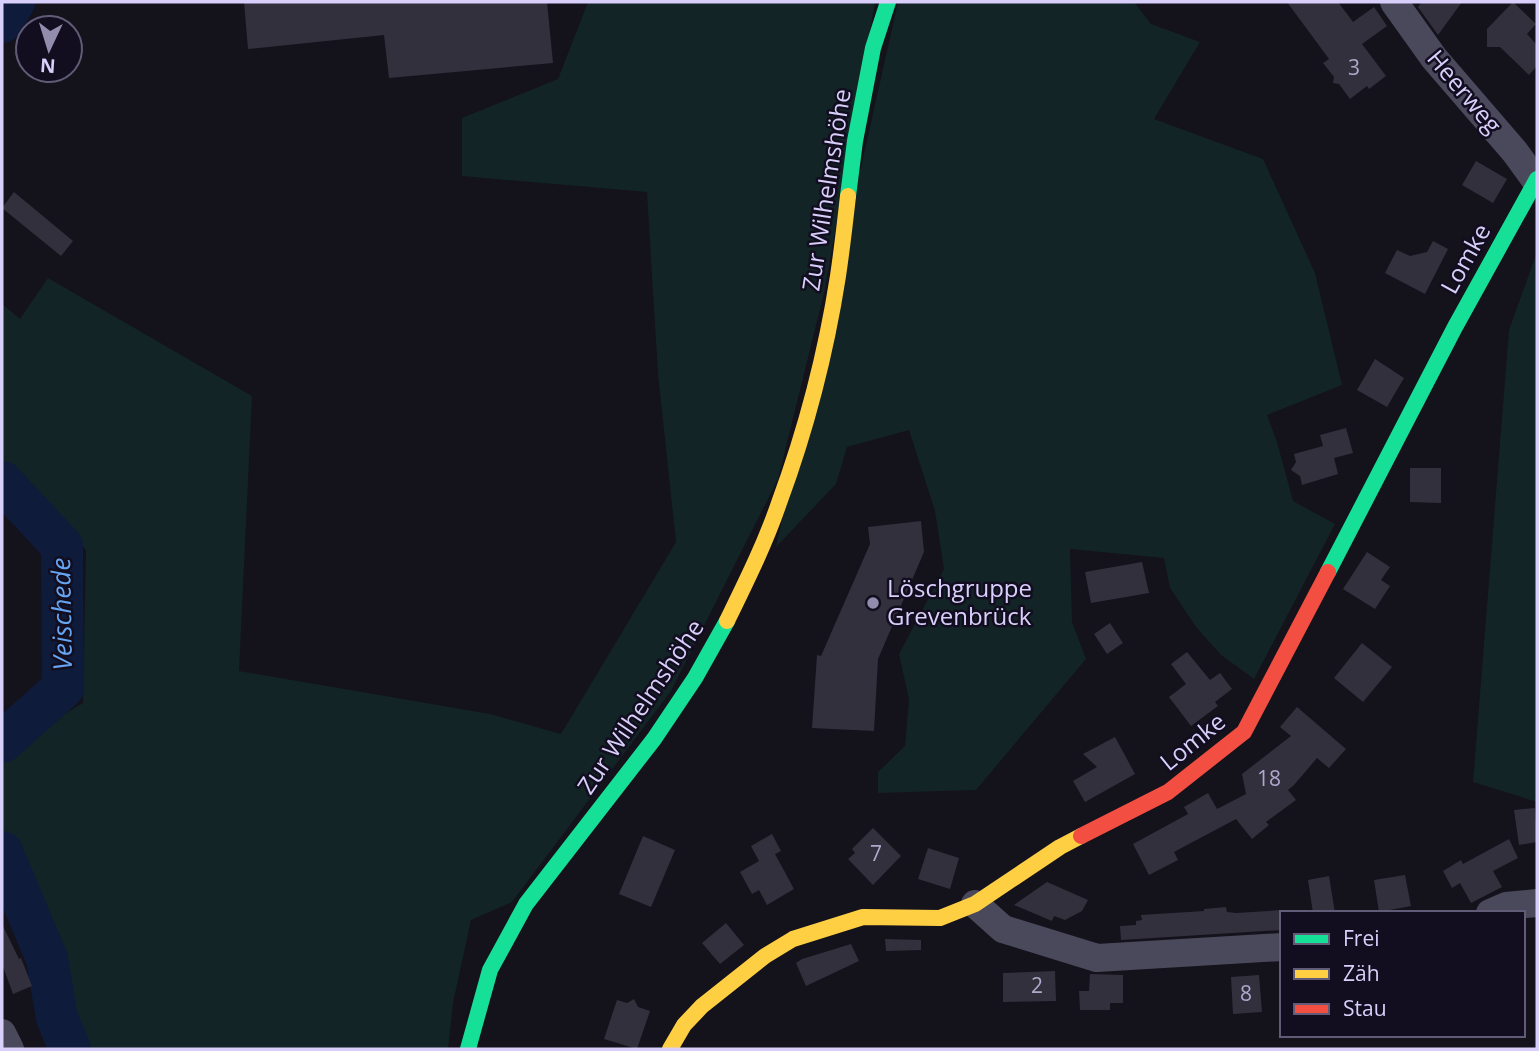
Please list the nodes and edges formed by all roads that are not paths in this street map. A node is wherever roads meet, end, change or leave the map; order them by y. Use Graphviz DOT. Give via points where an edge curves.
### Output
graph roads {
  1 [pos="888,2"];
  2 [pos="1394,2"];
  3 [pos="1536,180"];
  4 [pos="1537,903"];
  5 [pos="975,904"];
  6 [pos="1495,911"];
  7 [pos="1280,947"];
  8 [pos="468,1049"];
  9 [pos="670,1049"];
  1 -- 8 [label="street, Zur Wilhelmshöhe" via="873,48 855,141 824,348 779,504 745,585 695,678 654,739 526,904 490,970"];
  2 -- 3 [label="street, Heerweg" via="1434,58"];
  3 -- 5 [label="street, Lomke" via="1244,732 1168,792 1060,847"];
  4 -- 6 [label="street"];
  5 -- 7 [label="street" via="1003,929 1097,958"];
  5 -- 9 [label="street, Lomke" via="940,918 863,917 793,939 702,1006"];
}
